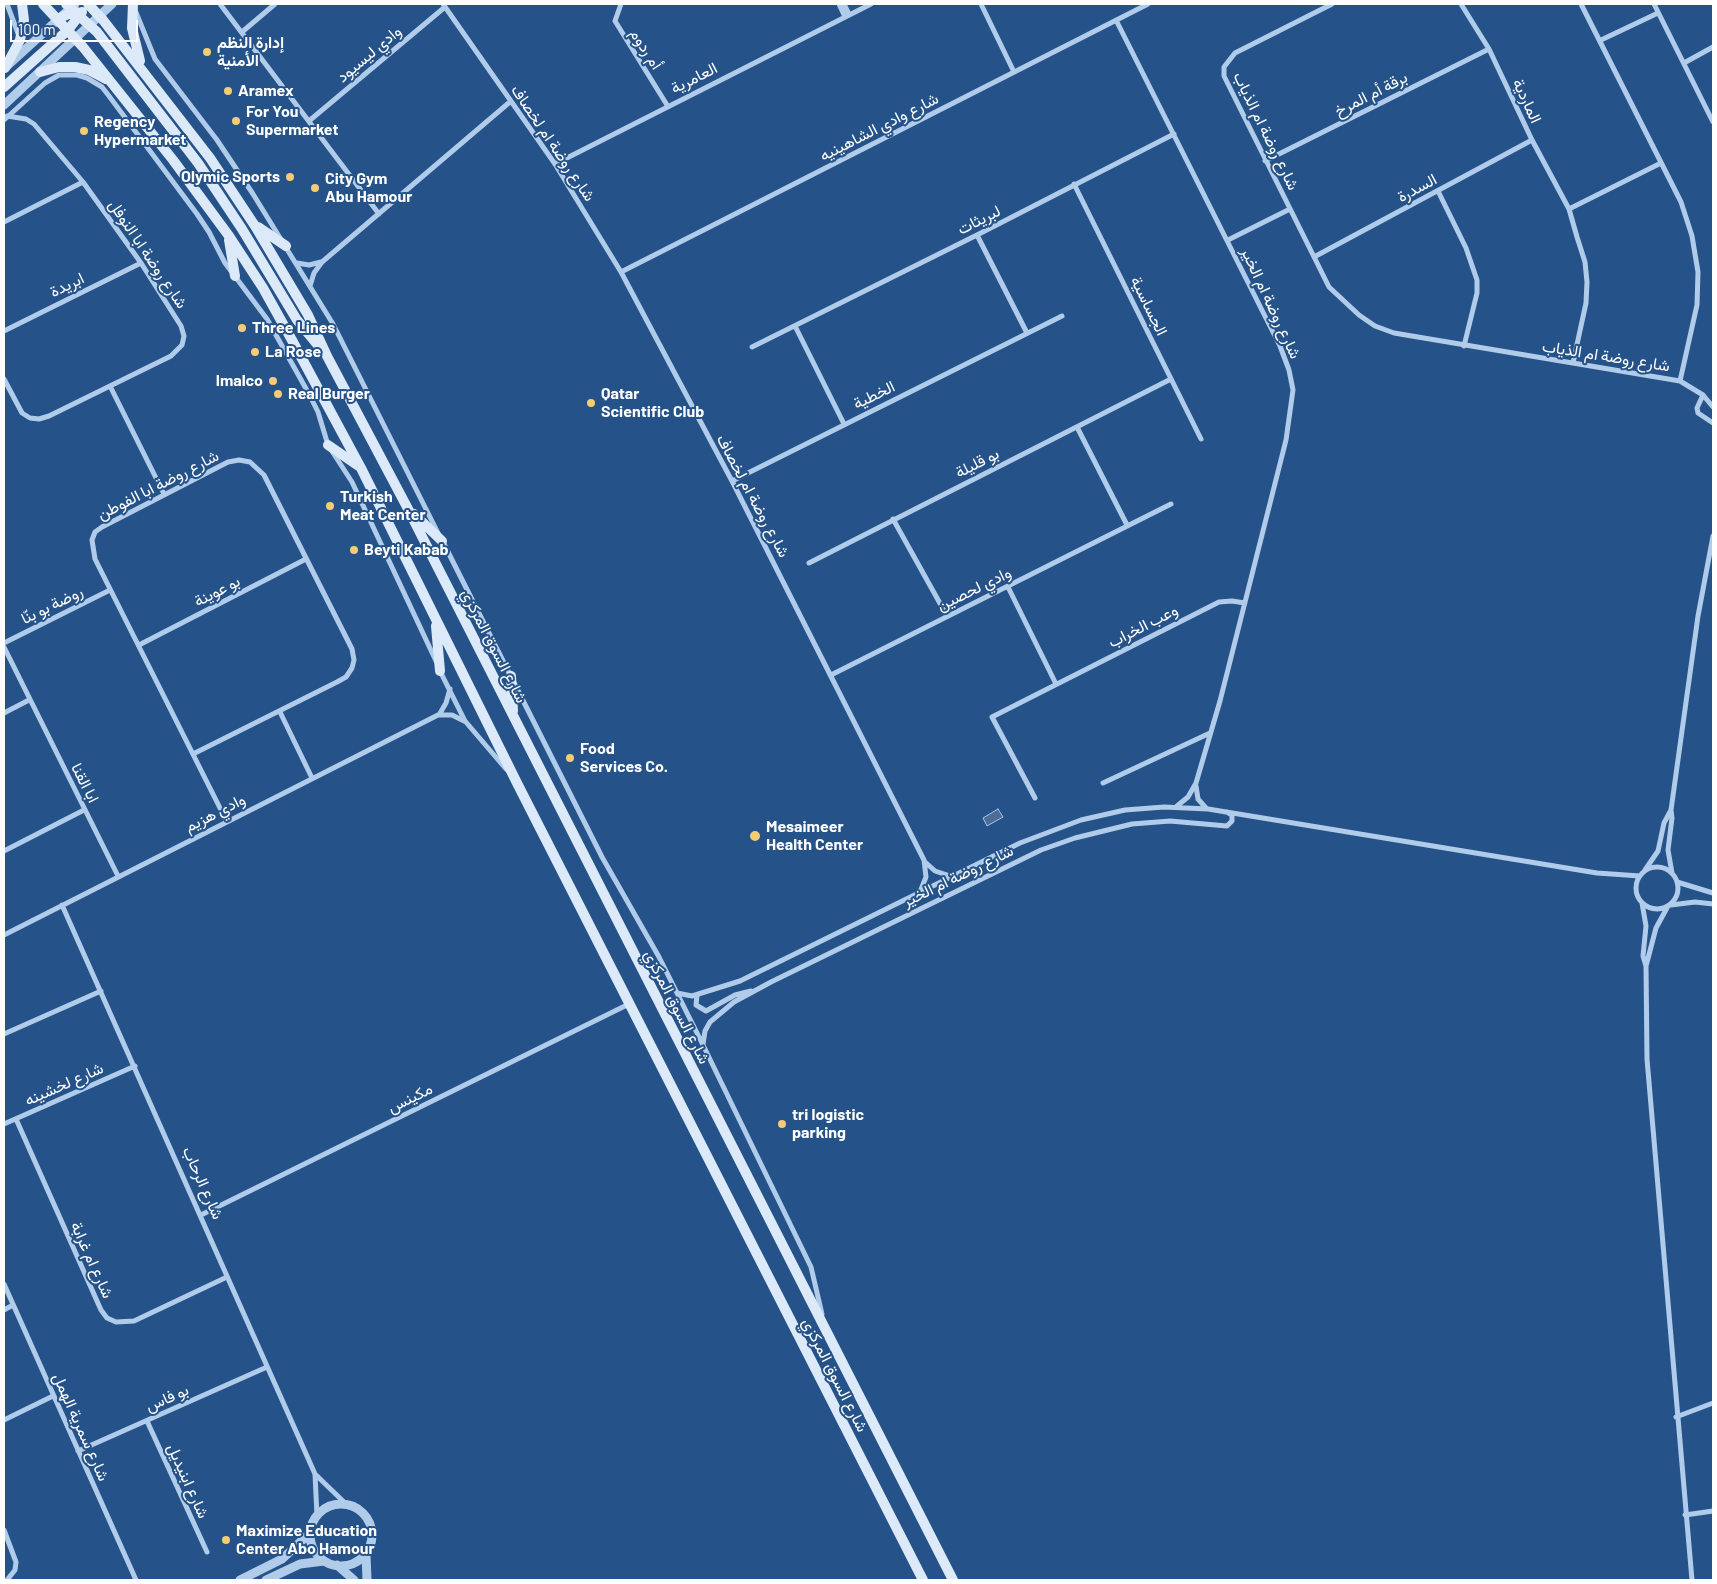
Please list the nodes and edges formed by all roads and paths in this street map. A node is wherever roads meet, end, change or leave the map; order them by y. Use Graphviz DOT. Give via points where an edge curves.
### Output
graph roads {
  1 [pos="7,4"];
  2 [pos="22,4"];
  3 [pos="43,4"];
  4 [pos="112,4"];
  5 [pos="220,4"];
  6 [pos="274,4"];
  7 [pos="621,4"];
  8 [pos="838,4"];
  9 [pos="844,4"];
  10 [pos="871,4"];
  11 [pos="981,4"];
  12 [pos="1148,4"];
  13 [pos="1330,4"];
  14 [pos="1461,4"];
  15 [pos="1582,4"];
  16 [pos="1654,4"];
  17 [pos="70,5"];
  18 [pos="89,5"];
  19 [pos="444,5"];
  20 [pos="133,6"];
  21 [pos="1658,13"];
  22 [pos="80,16"];
  23 [pos="99,16"];
  24 [pos="847,16"];
  25 [pos="58,19"];
  26 [pos="1116,20"];
  27 [pos="90,25"];
  28 [pos="68,30"];
  29 [pos="242,32"];
  30 [pos="76,38"];
  31 [pos="20,40"];
  32 [pos="1601,40"];
  33 [pos="1713,47"];
  34 [pos="1488,49"];
  35 [pos="1684,63"];
  36 [pos="5,69"];
  37 [pos="144,71"];
  38 [pos="40,72"];
  39 [pos="1014,72"];
  40 [pos="114,85"];
  41 [pos="4,87"];
  42 [pos="511,101"];
  43 [pos="4,104"];
  44 [pos="20,105"];
  45 [pos="667,105"];
  46 [pos="6,118"];
  47 [pos="26,119"];
  48 [pos="308,121"];
  49 [pos="1713,122"];
  50 [pos="1174,134"];
  51 [pos="1532,140"];
  52 [pos="1265,161"];
  53 [pos="1661,163"];
  54 [pos="555,164"];
  55 [pos="83,182"];
  56 [pos="1074,184"];
  57 [pos="1438,191"];
  58 [pos="1290,209"];
  59 [pos="1569,210"];
  60 [pos="379,214"];
  61 [pos="4,222"];
  62 [pos="255,226"];
  63 [pos="977,235"];
  64 [pos="229,236"];
  65 [pos="1228,240"];
  66 [pos="286,246"];
  67 [pos="1314,257"];
  68 [pos="322,262"];
  69 [pos="141,263"];
  70 [pos="297,264"];
  71 [pos="621,272"];
  72 [pos="235,276"];
  73 [pos="310,286"];
  74 [pos="1062,316"];
  75 [pos="795,326"];
  76 [pos="4,331"];
  77 [pos="1027,334"];
  78 [pos="1464,346"];
  79 [pos="752,347"];
  80 [pos="327,356"];
  81 [pos="1573,363"];
  82 [pos="4,379"];
  83 [pos="1171,379"];
  84 [pos="1680,381"];
  85 [pos="110,386"];
  86 [pos="1703,395"];
  87 [pos="1713,407"];
  88 [pos="1713,423"];
  89 [pos="844,424"];
  90 [pos="1077,427"];
  91 [pos="1201,439"];
  92 [pos="328,445"];
  93 [pos="361,468"];
  94 [pos="732,481"];
  95 [pos="164,494"];
  96 [pos="1171,504"];
  97 [pos="407,507"];
  98 [pos="893,520"];
  99 [pos="1127,525"];
  100 [pos="1713,536"];
  101 [pos="442,541"];
  102 [pos="306,559"];
  103 [pos="809,563"];
  104 [pos="1008,587"];
  105 [pos="110,590"];
  106 [pos="1244,603"];
  107 [pos="947,616"];
  108 [pos="435,620"];
  109 [pos="4,643"];
  110 [pos="139,645"];
  111 [pos="4,647"];
  112 [pos="440,670"];
  113 [pos="831,675"];
  114 [pos="511,676"];
  115 [pos="1056,684"];
  116 [pos="450,690"];
  117 [pos="29,700"];
  118 [pos="280,712"];
  119 [pos="4,713"];
  120 [pos="438,715"];
  121 [pos="512,715"];
  122 [pos="465,721"];
  123 [pos="1210,733"];
  124 [pos="194,754"];
  125 [pos="312,778"];
  126 [pos="517,783"];
  127 [pos="1104,783"];
  128 [pos="1196,783"];
  129 [pos="1035,798"];
  130 [pos="1175,807"];
  131 [pos="1208,809"];
  132 [pos="84,810"];
  133 [pos="1671,810"];
  134 [pos="1227,812"];
  135 [pos="227,822"];
  136 [pos="4,851"];
  137 [pos="924,860"];
  138 [pos="1642,874"];
  139 [pos="1672,874"];
  140 [pos="118,876"];
  141 [pos="952,876"];
  142 [pos="1677,882"];
  143 [pos="920,892"];
  144 [pos="1713,893"];
  145 [pos="1642,903"];
  146 [pos="1713,904"];
  147 [pos="62,905"];
  148 [pos="1669,906"];
  149 [pos="4,935"];
  150 [pos="1646,966"];
  151 [pos="756,990"];
  152 [pos="101,991"];
  153 [pos="676,992"];
  154 [pos="697,995"];
  155 [pos="630,1003"];
  156 [pos="4,1034"];
  157 [pos="704,1047"];
  158 [pos="135,1066"];
  159 [pos="16,1119"];
  160 [pos="4,1124"];
  161 [pos="201,1215"];
  162 [pos="227,1278"];
  163 [pos="4,1284"];
  164 [pos="13,1305"];
  165 [pos="4,1310"];
  166 [pos="825,1332"];
  167 [pos="267,1367"];
  168 [pos="53,1396"];
  169 [pos="1713,1402"];
  170 [pos="1676,1417"];
  171 [pos="4,1420"];
  172 [pos="147,1420"];
  173 [pos="78,1451"];
  174 [pos="315,1474"];
  175 [pos="347,1505"];
  176 [pos="1713,1511"];
  177 [pos="1686,1515"];
  178 [pos="317,1516"];
  179 [pos="4,1530"];
  180 [pos="310,1533"];
  181 [pos="207,1552"];
  182 [pos="366,1554"];
  183 [pos="324,1560"];
  184 [pos="337,1566"];
  185 [pos="7,1580"];
  186 [pos="136,1580"];
  187 [pos="240,1580"];
  188 [pos="266,1580"];
  189 [pos="354,1580"];
  190 [pos="366,1580"];
  191 [pos="923,1580"];
  192 [pos="953,1580"];
  193 [pos="1692,1580"];
  1 -- 31 [label="street"];
  2 -- 31 [label="main road" via="24,20"];
  3 -- 25 [label="main road, شارع السوق المركزي"];
  4 -- 23 [label="street"];
  5 -- 29 [label="street"];
  6 -- 29 [label="street"];
  7 -- 45 [label="street, أم ردوم" via="615,21"];
  8 -- 24 [label="street"];
  9 -- 24 [label="street"];
  10 -- 24 [label="street, العامرية"];
  11 -- 39 [label="street"];
  12 -- 26 [label="street, شارع وادي الشاهينيه"];
  13 -- 52 [label="street, شارع روضة ام الذياب" via="1235,53 1224,67 1227,86"];
  14 -- 34 [label="street, الماردية"];
  15 -- 32 [label="street, شارع روضة ام الذياب"];
  16 -- 21 [label="street"];
  17 -- 22 [label="main road"];
  17 -- 25 [label="street"];
  18 -- 22 [label="main road"];
  18 -- 23 [label="main road, شارع السوق المركزي"];
  19 -- 42 [label="street, شارع روضة ام لخصاف"];
  19 -- 48 [label="street, وادي ليسيود"];
  20 -- 37 [label="main road" via="133,39"];
  20 -- 66 [label="street, شارع السوق المركزي" via="155,59 217,140"];
  21 -- 32 [label="street"];
  21 -- 35 [label="street"];
  22 -- 23 [label="main road" via="89,19"];
  22 -- 25 [label="main road" via="71,13"];
  22 -- 27 [label="main road"];
  22 -- 28 [label="main road"];
  22 -- 30 [label="main road" via="74,29"];
  23 -- 27 [label="street"];
  23 -- 37 [label="main road, شارع السوق المركزي"];
  24 -- 45 [label="street, العامرية"];
  25 -- 28 [label="main road, شارع السوق المركزي"];
  25 -- 36 [label="street"];
  26 -- 39 [label="street, شارع وادي الشاهينيه"];
  26 -- 50 [label="street, شارع روضة ام الخير"];
  27 -- 30 [label="street"];
  27 -- 80 [label="main road" via="198,163 297,320"];
  28 -- 30 [label="main road, شارع السوق المركزي"];
  28 -- 41 [label="main road"];
  29 -- 48 [label="street"];
  30 -- 38 [label="street"];
  30 -- 40 [label="main road, شارع السوق المركزي"];
  31 -- 36 [label="main road"];
  32 -- 53 [label="street, شارع روضة ام الذياب"];
  33 -- 35 [label="street"];
  34 -- 51 [label="street, الماردية"];
  34 -- 52 [label="street, برقة أم المرخ"];
  35 -- 49 [label="street"];
  37 -- 62 [label="main road, شارع السوق المركزي" via="210,158"];
  38 -- 40 [label="main road" via="59,67 79,68 98,74"];
  38 -- 43 [label="street"];
  39 -- 71 [label="street, شارع وادي الشاهينيه"];
  40 -- 64 [label="main road, شارع السوق المركزي"];
  42 -- 54 [label="street, شارع روضة ام لخصاف"];
  42 -- 60 [label="street"];
  44 -- 46 [label="street"];
  44 -- 47 [label="street, شارع روضة ابا النوفل"];
  44 -- 72 [label="street, شارع السوق المركزي" via="52,78 68,74 87,78 102,88 197,214"];
  45 -- 54 [label="street, العامرية"];
  46 -- 47 [label="street"];
  47 -- 55 [label="street, شارع روضة ابا النوفل" via="40,128"];
  48 -- 60 [label="street"];
  50 -- 56 [label="street, لبريثات"];
  50 -- 65 [label="street, شارع روضة ام الخير"];
  51 -- 57 [label="street, السدرة"];
  51 -- 59 [label="street, الماردية"];
  52 -- 58 [label="street, شارع روضة ام الذياب"];
  53 -- 59 [label="street"];
  53 -- 84 [label="street, شارع روضة ام الذياب" via="1684,210 1698,272 1697,305"];
  54 -- 71 [label="street, شارع روضة ام لخصاف"];
  55 -- 61 [label="street"];
  55 -- 69 [label="street, شارع روضة ابا النوفل"];
  56 -- 63 [label="street, لبريثات"];
  56 -- 83 [label="street, الجساسية"];
  57 -- 67 [label="street, السدرة"];
  57 -- 78 [label="street" via="1466,248 1477,280 1477,293"];
  58 -- 65 [label="street, شارع روضة ام الذياب"];
  58 -- 67 [label="street, شارع روضة ام الذياب"];
  59 -- 81 [label="street, الماردية" via="1585,262 1587,282 1586,303"];
  60 -- 68 [label="street"];
  62 -- 66 [label="main road"];
  62 -- 80 [label="main road, شارع السوق المركزي" via="308,315"];
  63 -- 75 [label="street, لبريثات"];
  63 -- 77 [label="street"];
  64 -- 72 [label="main road"];
  64 -- 93 [label="main road, شارع السوق المركزي" via="263,288"];
  65 -- 106 [label="street, شارع روضة ام الخير" via="1280,346 1292,390 1286,440"];
  66 -- 70 [label="street, شارع السوق المركزي"];
  67 -- 78 [label="street, شارع روضة ام الذياب" via="1329,287 1375,326 1415,339"];
  68 -- 70 [label="street"];
  68 -- 73 [label="street"];
  69 -- 76 [label="street, ابريدة"];
  69 -- 85 [label="street, شارع روضة ابا النوفل" via="182,326 182,345 170,356"];
  70 -- 73 [label="street, شارع السوق المركزي"];
  71 -- 94 [label="street, شارع روضة ام لخصاف"];
  72 -- 92 [label="street, شارع السوق المركزي" via="260,308 309,394"];
  73 -- 101 [label="street, شارع السوق المركزي" via="352,361"];
  74 -- 77 [label="street, الخطية"];
  75 -- 79 [label="street, لبريثات"];
  75 -- 89 [label="street"];
  77 -- 89 [label="street, الخطية"];
  78 -- 81 [label="street, شارع روضة ام الذياب"];
  80 -- 97 [label="main road, شارع السوق المركزي"];
  81 -- 84 [label="street, شارع روضة ام الذياب"];
  82 -- 85 [label="street, شارع روضة ابا النوفل" via="22,413 39,419"];
  83 -- 90 [label="street, بو قليلة"];
  83 -- 91 [label="street, الجساسية"];
  84 -- 86 [label="street"];
  85 -- 95 [label="street"];
  86 -- 87 [label="street"];
  86 -- 88 [label="street" via="1698,413"];
  89 -- 94 [label="street, الخطية"];
  90 -- 98 [label="street, بو قليلة"];
  90 -- 99 [label="street"];
  92 -- 93 [label="main road"];
  92 -- 112 [label="street, شارع السوق المركزي" via="352,482"];
  93 -- 108 [label="main road, شارع السوق المركزي"];
  94 -- 113 [label="street, شارع روضة ام لخصاف"];
  95 -- 102 [label="street, شارع روضة ابا الفوطن" via="228,462 250,462 264,475"];
  95 -- 105 [label="street, شارع روضة ابا الفوطن" via="95,532 92,548"];
  96 -- 99 [label="street, وادي لحصين"];
  97 -- 101 [label="main road"];
  97 -- 121 [label="main road, شارع السوق المركزي"];
  98 -- 103 [label="street, بو قليلة"];
  98 -- 107 [label="street"];
  99 -- 104 [label="street, وادي لحصين"];
  100 -- 133 [label="street" via="1698,616"];
  101 -- 114 [label="street, شارع السوق المركزي"];
  102 -- 110 [label="street, بو عوينة"];
  102 -- 118 [label="street, شارع روضة ابا الفوطن" via="352,649 354,660 346,677"];
  104 -- 107 [label="street, وادي لحصين"];
  104 -- 115 [label="street"];
  105 -- 109 [label="street, روضة بو بنّا"];
  105 -- 110 [label="street, شارع روضة ابا الفوطن"];
  106 -- 115 [label="street, وعب الخراب" via="1219,602"];
  106 -- 123 [label="street, شارع روضة ام الخير"];
  107 -- 113 [label="street, وادي لحصين"];
  108 -- 112 [label="main road"];
  108 -- 126 [label="main road, شارع السوق المركزي"];
  110 -- 124 [label="street, شارع روضة ابا الفوطن"];
  111 -- 117 [label="street, ابا القنا"];
  112 -- 116 [label="street, شارع السوق المركزي"];
  113 -- 137 [label="street, شارع روضة ام لخصاف"];
  114 -- 121 [label="main road"];
  114 -- 153 [label="street, شارع السوق المركزي" via="602,857"];
  115 -- 129 [label="street, وعب الخراب" via="992,716"];
  116 -- 120 [label="street"];
  116 -- 122 [label="street, شارع السوق المركزي"];
  117 -- 119 [label="street"];
  117 -- 132 [label="street, ابا القنا"];
  118 -- 124 [label="street, شارع روضة ابا الفوطن"];
  118 -- 125 [label="street"];
  120 -- 122 [label="street" via="452,715"];
  120 -- 125 [label="street, وادي هزيم"];
  121 -- 166 [label="main road, شارع السوق المركزي"];
  122 -- 126 [label="street, شارع السوق المركزي"];
  123 -- 127 [label="street"];
  123 -- 128 [label="street, شارع روضة ام الخير"];
  124 -- 135 [label="street, شارع روضة ابا الفوطن"];
  125 -- 135 [label="street, وادي هزيم"];
  126 -- 155 [label="main road, شارع السوق المركزي"];
  128 -- 130 [label="street, شارع روضة ام الخير" via="1188,797"];
  128 -- 131 [label="street" via="1198,799"];
  130 -- 131 [label="street, شارع روضة ام الخير"];
  130 -- 141 [label="street, شارع روضة ام الخير" via="1125,810 1073,822"];
  131 -- 134 [label="street, شارع روضة ام الخير"];
  132 -- 136 [label="street"];
  132 -- 140 [label="street, ابا القنا"];
  133 -- 138 [label="street" via="1664,823 1658,851"];
  133 -- 139 [label="street" via="1668,850"];
  134 -- 138 [label="street" via="1597,873"];
  134 -- 151 [label="street, شارع روضة ام الخير" via="1232,815 1232,820 1227,826 1151,822 1113,828 1058,843"];
  135 -- 140 [label="street, وادي هزيم"];
  137 -- 141 [label="street, شارع روضة ام لخصاف" via="935,871"];
  137 -- 143 [label="street, شارع روضة ام لخصاف" via="926,877"];
  138 -- 139 [label="street" via="1658,867"];
  138 -- 145 [label="street" via="1636,890"];
  139 -- 142 [label="street"];
  140 -- 147 [label="street, وادي هزيم"];
  141 -- 143 [label="street, شارع روضة ام الخير"];
  142 -- 144 [label="street"];
  142 -- 148 [label="street" via="1678,892"];
  143 -- 154 [label="street, شارع روضة ام الخير" via="753,975"];
  145 -- 148 [label="street" via="1655,909"];
  145 -- 150 [label="street" via="1646,926 1643,959"];
  146 -- 148 [label="street" via="1695,902"];
  147 -- 149 [label="street, وادي هزيم"];
  147 -- 152 [label="street, شارع الرحاب"];
  148 -- 150 [label="street" via="1656,928"];
  150 -- 170 [label="street" via="1648,1093"];
  151 -- 154 [label="street" via="735,995 706,1011 696,1005"];
  151 -- 157 [label="street, شارع روضة ام الخير" via="713,1018 704,1031"];
  152 -- 156 [label="street"];
  152 -- 158 [label="street, شارع الرحاب"];
  153 -- 154 [label="street, شارع روضة ام الخير"];
  153 -- 157 [label="street, شارع السوق المركزي"];
  155 -- 161 [label="street, مكينس"];
  155 -- 191 [label="main road, شارع السوق المركزي"];
  157 -- 166 [label="street, شارع السوق المركزي" via="811,1267"];
  158 -- 159 [label="street, شارع لخشينه"];
  158 -- 161 [label="street, شارع الرحاب"];
  159 -- 160 [label="street, شارع لخشينه"];
  159 -- 162 [label="street, شارع ام غرابة" via="107,1318 116,1322 134,1321"];
  161 -- 162 [label="street, شارع الرحاب"];
  162 -- 167 [label="street, شارع الرحاب"];
  163 -- 164 [label="street, شارع سمرية الهمل"];
  164 -- 165 [label="street"];
  164 -- 168 [label="street, شارع سمرية الهمل"];
  166 -- 192 [label="main road, شارع السوق المركزي"];
  167 -- 172 [label="street, بو فاس"];
  167 -- 174 [label="street, شارع الرحاب"];
  168 -- 171 [label="street"];
  168 -- 173 [label="street, شارع سمرية الهمل"];
  169 -- 170 [label="street"];
  170 -- 177 [label="street"];
  172 -- 173 [label="street, بو فاس"];
  172 -- 181 [label="street, شارع ابنيديل"];
  173 -- 186 [label="street, شارع سمرية الهمل"];
  174 -- 175 [label="street, شارع الرحاب"];
  174 -- 178 [label="street, شارع الرحاب"];
  175 -- 178 [label="street" via="330,1506"];
  175 -- 182 [label="street" via="361,1512 370,1524 371,1545"];
  176 -- 177 [label="street"];
  177 -- 193 [label="street"];
  178 -- 180 [label="street"];
  179 -- 185 [label="street" via="16,1562 15,1570"];
  180 -- 183 [label="street" via="316,1553"];
  180 -- 187 [label="street" via="282,1559"];
  182 -- 184 [label="street" via="353,1564"];
  182 -- 190 [label="street"];
  183 -- 184 [label="street"];
  183 -- 188 [label="street" via="300,1564"];
  184 -- 189 [label="street"];
}
